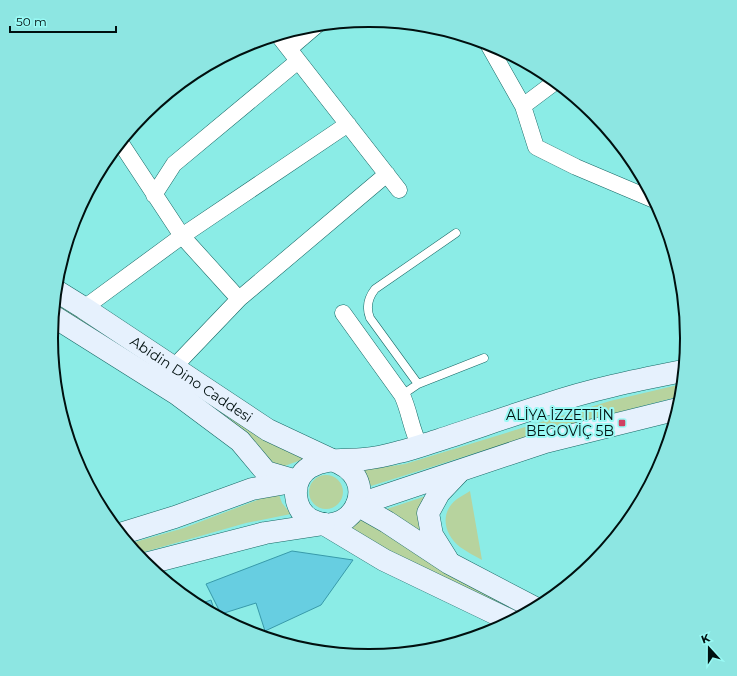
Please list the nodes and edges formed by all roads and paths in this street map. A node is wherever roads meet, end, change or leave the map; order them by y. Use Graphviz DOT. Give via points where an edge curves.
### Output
graph roads {
  1 [pos="311,33"];
  2 [pos="282,40"];
  3 [pos="493,53"];
  4 [pos="294,55"];
  5 [pos="550,86"];
  6 [pos="523,106"];
  7 [pos="348,124"];
  8 [pos="123,147"];
  9 [pos="387,174"];
  10 [pos="399,190"];
  11 [pos="154,195"];
  12 [pos="645,196"];
  13 [pos="456,233"];
  14 [pos="182,236"];
  15 [pos="61,293"];
  16 [pos="239,299"];
  17 [pos="84,308"];
  18 [pos="343,313"];
  19 [pos="58,319"];
  20 [pos="484,358"];
  21 [pos="173,368"];
  22 [pos="678,372"];
  23 [pos="418,384"];
  24 [pos="402,395"];
  25 [pos="671,411"];
  26 [pos="420,446"];
  27 [pos="332,460"];
  28 [pos="460,470"];
  29 [pos="297,481"];
  30 [pos="357,505"];
  31 [pos="324,524"];
  32 [pos="126,532"];
  33 [pos="153,562"];
  34 [pos="449,563"];
  35 [pos="528,604"];
  36 [pos="505,617"];
  1 -- 4 [label="street"];
  2 -- 4 [label="street"];
  3 -- 6 [label="street"];
  4 -- 7 [label="street"];
  4 -- 11 [label="street" via="174,164"];
  5 -- 6 [label="street"];
  6 -- 12 [label="street" via="536,147"];
  7 -- 9 [label="street"];
  7 -- 14 [label="street"];
  8 -- 11 [label="street"];
  9 -- 10 [label="street"];
  9 -- 16 [label="street"];
  11 -- 14 [label="street"];
  13 -- 23 [label="lane" via="375,289 368,302 370,318"];
  14 -- 16 [label="street"];
  14 -- 17 [label="street"];
  15 -- 17 [label="main road, Abidin Dino Caddesi"];
  16 -- 21 [label="street"];
  17 -- 21 [label="main road, Abidin Dino Caddesi"];
  18 -- 24 [label="street"];
  19 -- 29 [label="main road, Abidin Dino Caddesi" via="177,394 240,441 266,472"];
  20 -- 23 [label="lane"];
  21 -- 27 [label="main road, Abidin Dino Caddesi" via="268,430"];
  22 -- 26 [label="main road" via="550,403"];
  23 -- 24 [label="lane"];
  24 -- 26 [label="street"];
  25 -- 28 [label="main road" via="545,442"];
  26 -- 27 [label="main road" via="364,459"];
  27 -- 29 [label="main road" via="309,467"];
  27 -- 30 [label="main road" via="351,470 358,480 360,491"];
  28 -- 30 [label="main road"];
  28 -- 34 [label="main road" via="439,493 428,512 432,535"];
  29 -- 31 [label="main road" via="295,490 300,510 307,518"];
  29 -- 32 [label="main road" via="252,488"];
  30 -- 31 [label="main road" via="345,520 335,524"];
  30 -- 34 [label="main road"];
  31 -- 33 [label="main road" via="265,533"];
  31 -- 36 [label="main road" via="384,560"];
  34 -- 35 [label="main road"];
}
